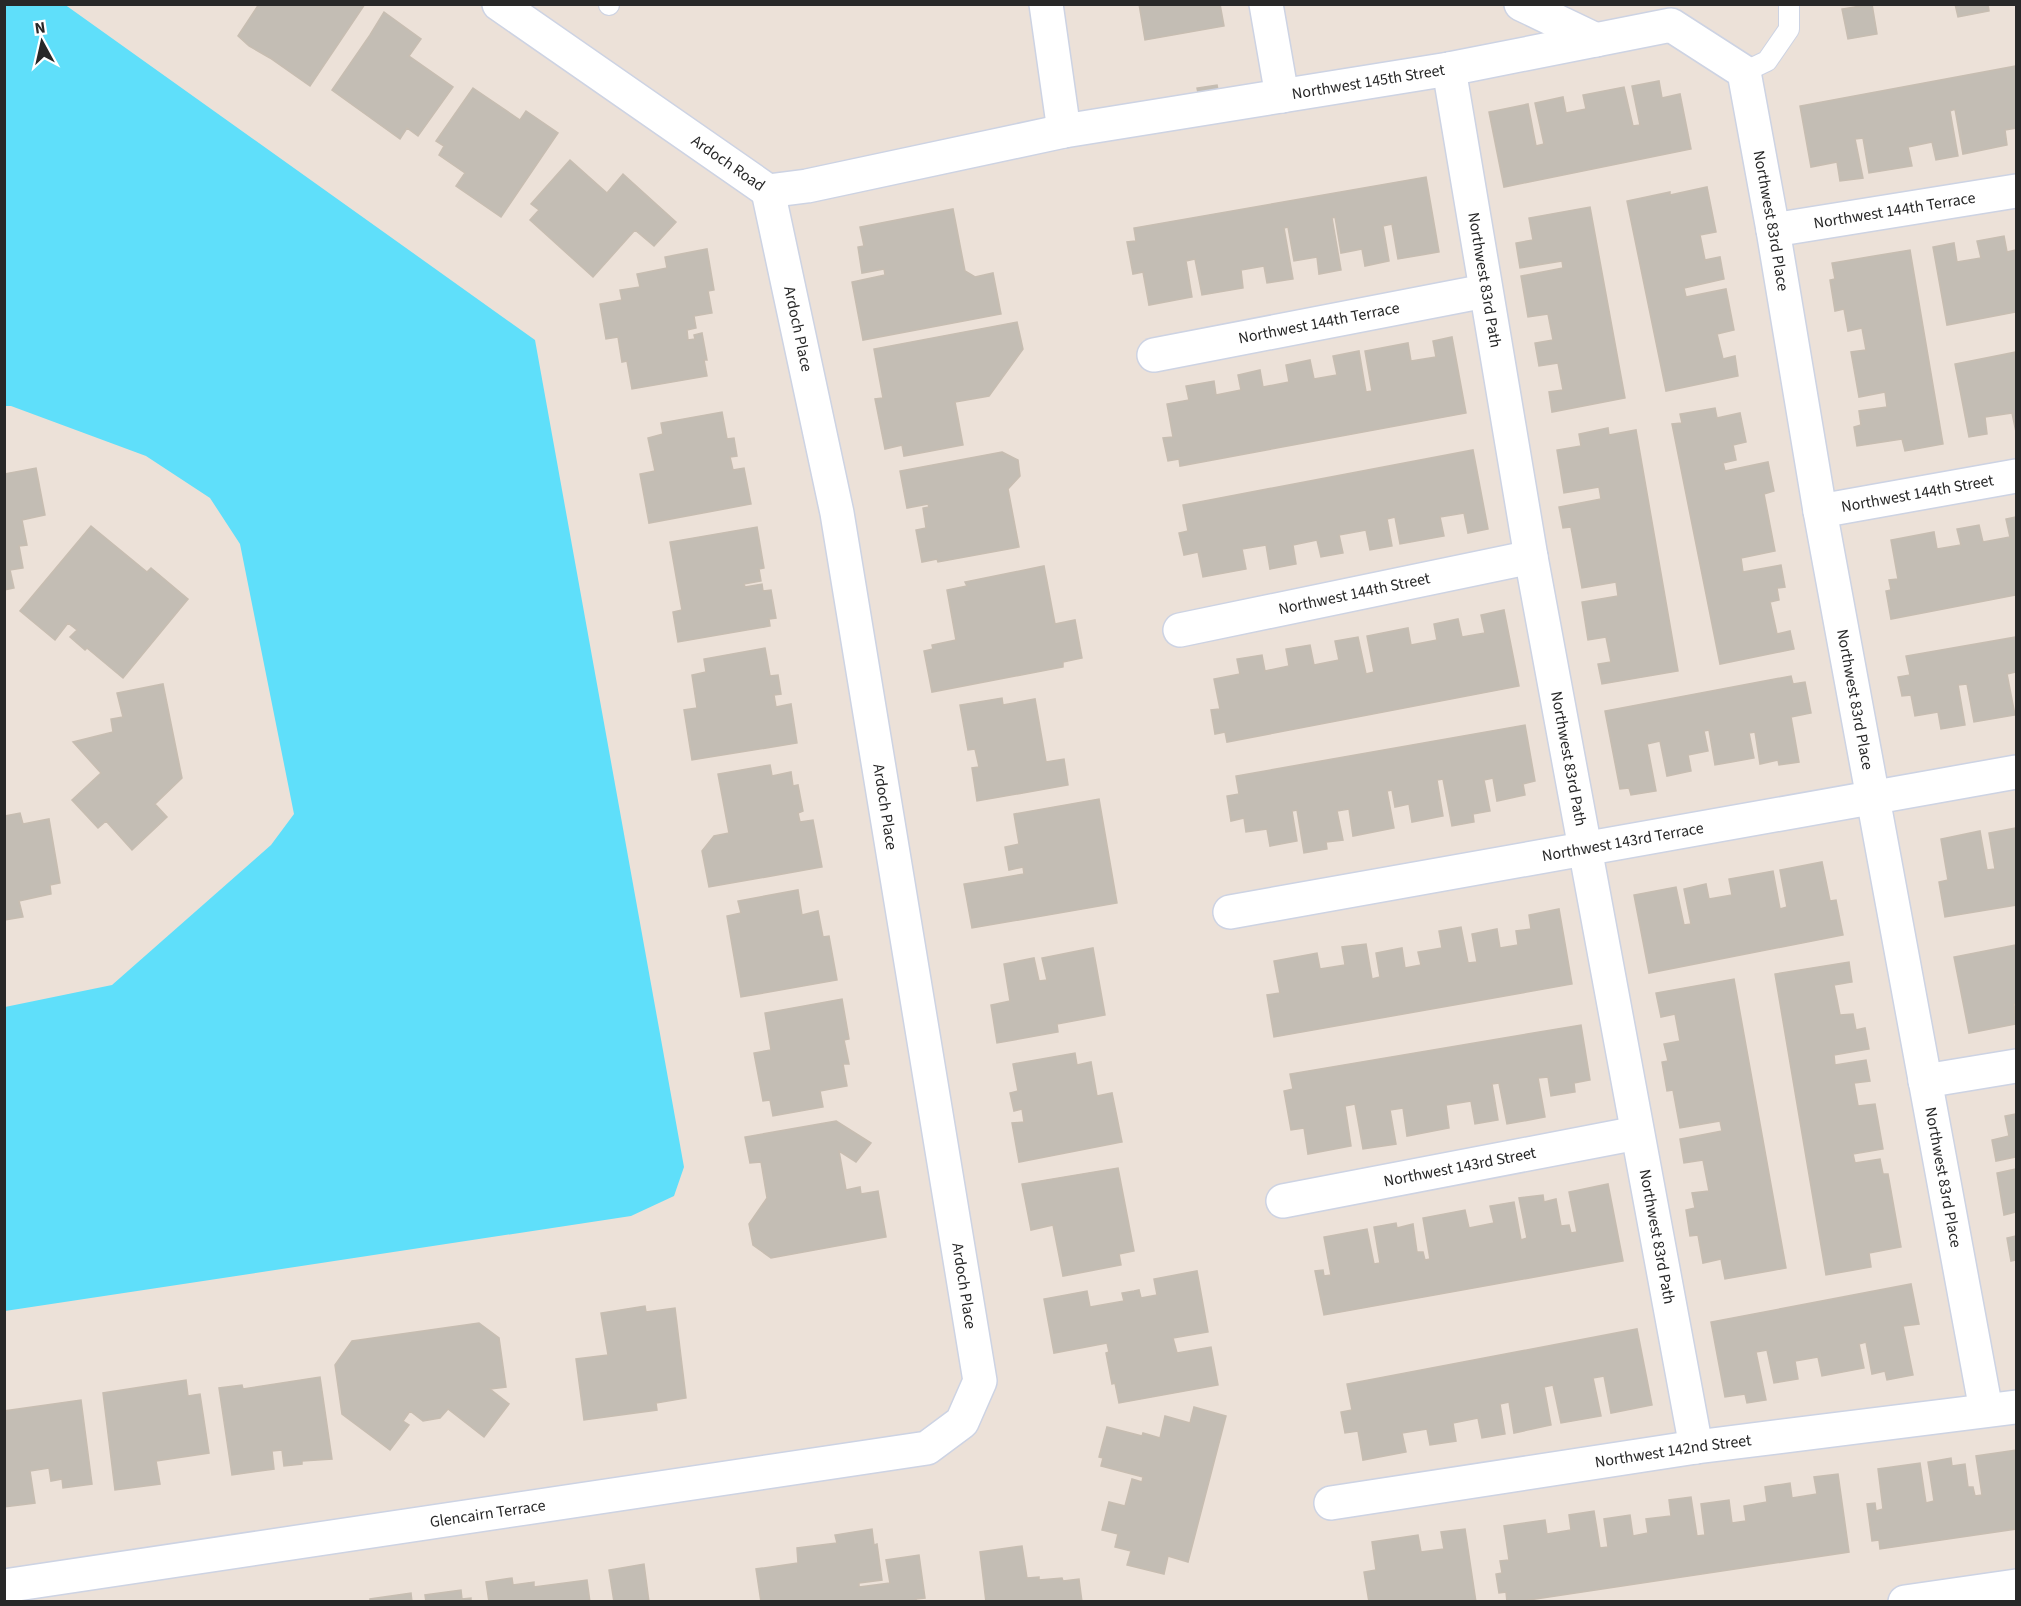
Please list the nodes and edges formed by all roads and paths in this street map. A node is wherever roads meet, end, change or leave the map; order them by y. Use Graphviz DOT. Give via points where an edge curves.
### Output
graph roads {
  1 [pos="499,4"];
  2 [pos="1046,4"];
  3 [pos="1266,4"];
  4 [pos="1521,4"];
  5 [pos="1789,4"];
  6 [pos="1670,15"];
  7 [pos="1596,40"];
  8 [pos="1449,69"];
  9 [pos="1744,72"];
  10 [pos="1282,96"];
  11 [pos="1064,131"];
  12 [pos="768,191"];
  13 [pos="2016,191"];
  14 [pos="1773,230"];
  15 [pos="1485,291"];
  16 [pos="1154,355"];
  17 [pos="2016,476"];
  18 [pos="1820,511"];
  19 [pos="1531,557"];
  20 [pos="1180,630"];
  21 [pos="2016,772"];
  22 [pos="1872,797"];
  23 [pos="1585,848"];
  24 [pos="1230,912"];
  25 [pos="2016,1066"];
  26 [pos="1925,1081"];
  27 [pos="1637,1133"];
  28 [pos="1284,1201"];
  29 [pos="2001,1409"];
  30 [pos="962,1422"];
  31 [pos="1696,1447"];
  32 [pos="1331,1503"];
  33 [pos="4,1586"];
  34 [pos="2016,1586"];
  35 [pos="1905,1602"];
  1 -- 12 [label="street, Ardoch Road"];
  2 -- 11 [label="street"];
  3 -- 10 [label="street"];
  4 -- 7 [label="street"];
  5 -- 9 [label="lane" via="1789,29 1767,61"];
  6 -- 7 [label="street, Northwest 145th Street"];
  6 -- 9 [label="street"];
  7 -- 8 [label="street, Northwest 145th Street"];
  8 -- 10 [label="street, Northwest 145th Street"];
  8 -- 15 [label="street, Northwest 83rd Path"];
  9 -- 14 [label="street, Northwest 83rd Place"];
  10 -- 11 [label="street, Northwest 145th Street"];
  11 -- 12 [label="street, Ardoch Road"];
  12 -- 30 [label="street, Ardoch Place" via="837,513 980,1381"];
  13 -- 14 [label="street, Northwest 144th Terrace"];
  14 -- 18 [label="street, Northwest 83rd Place"];
  15 -- 16 [label="street, Northwest 144th Terrace"];
  15 -- 19 [label="street, Northwest 83rd Path"];
  17 -- 18 [label="street, Northwest 144th Street"];
  18 -- 22 [label="street, Northwest 83rd Place"];
  19 -- 20 [label="street, Northwest 144th Street"];
  19 -- 23 [label="street, Northwest 83rd Path"];
  21 -- 22 [label="street, Northwest 143rd Terrace"];
  22 -- 23 [label="street, Northwest 143rd Terrace"];
  22 -- 26 [label="street, Northwest 83rd Place"];
  23 -- 24 [label="street, Northwest 143rd Terrace"];
  23 -- 27 [label="street, Northwest 83rd Path"];
  25 -- 26 [label="street"];
  26 -- 29 [label="street, Northwest 83rd Place"];
  27 -- 28 [label="street, Northwest 143rd Street"];
  27 -- 31 [label="street, Northwest 83rd Path"];
  29 -- 31 [label="street, Northwest 142nd Street"];
  30 -- 33 [label="street, Glencairn Terrace" via="927,1448"];
  31 -- 32 [label="street, Northwest 142nd Street"];
  34 -- 35 [label="street"];
}
